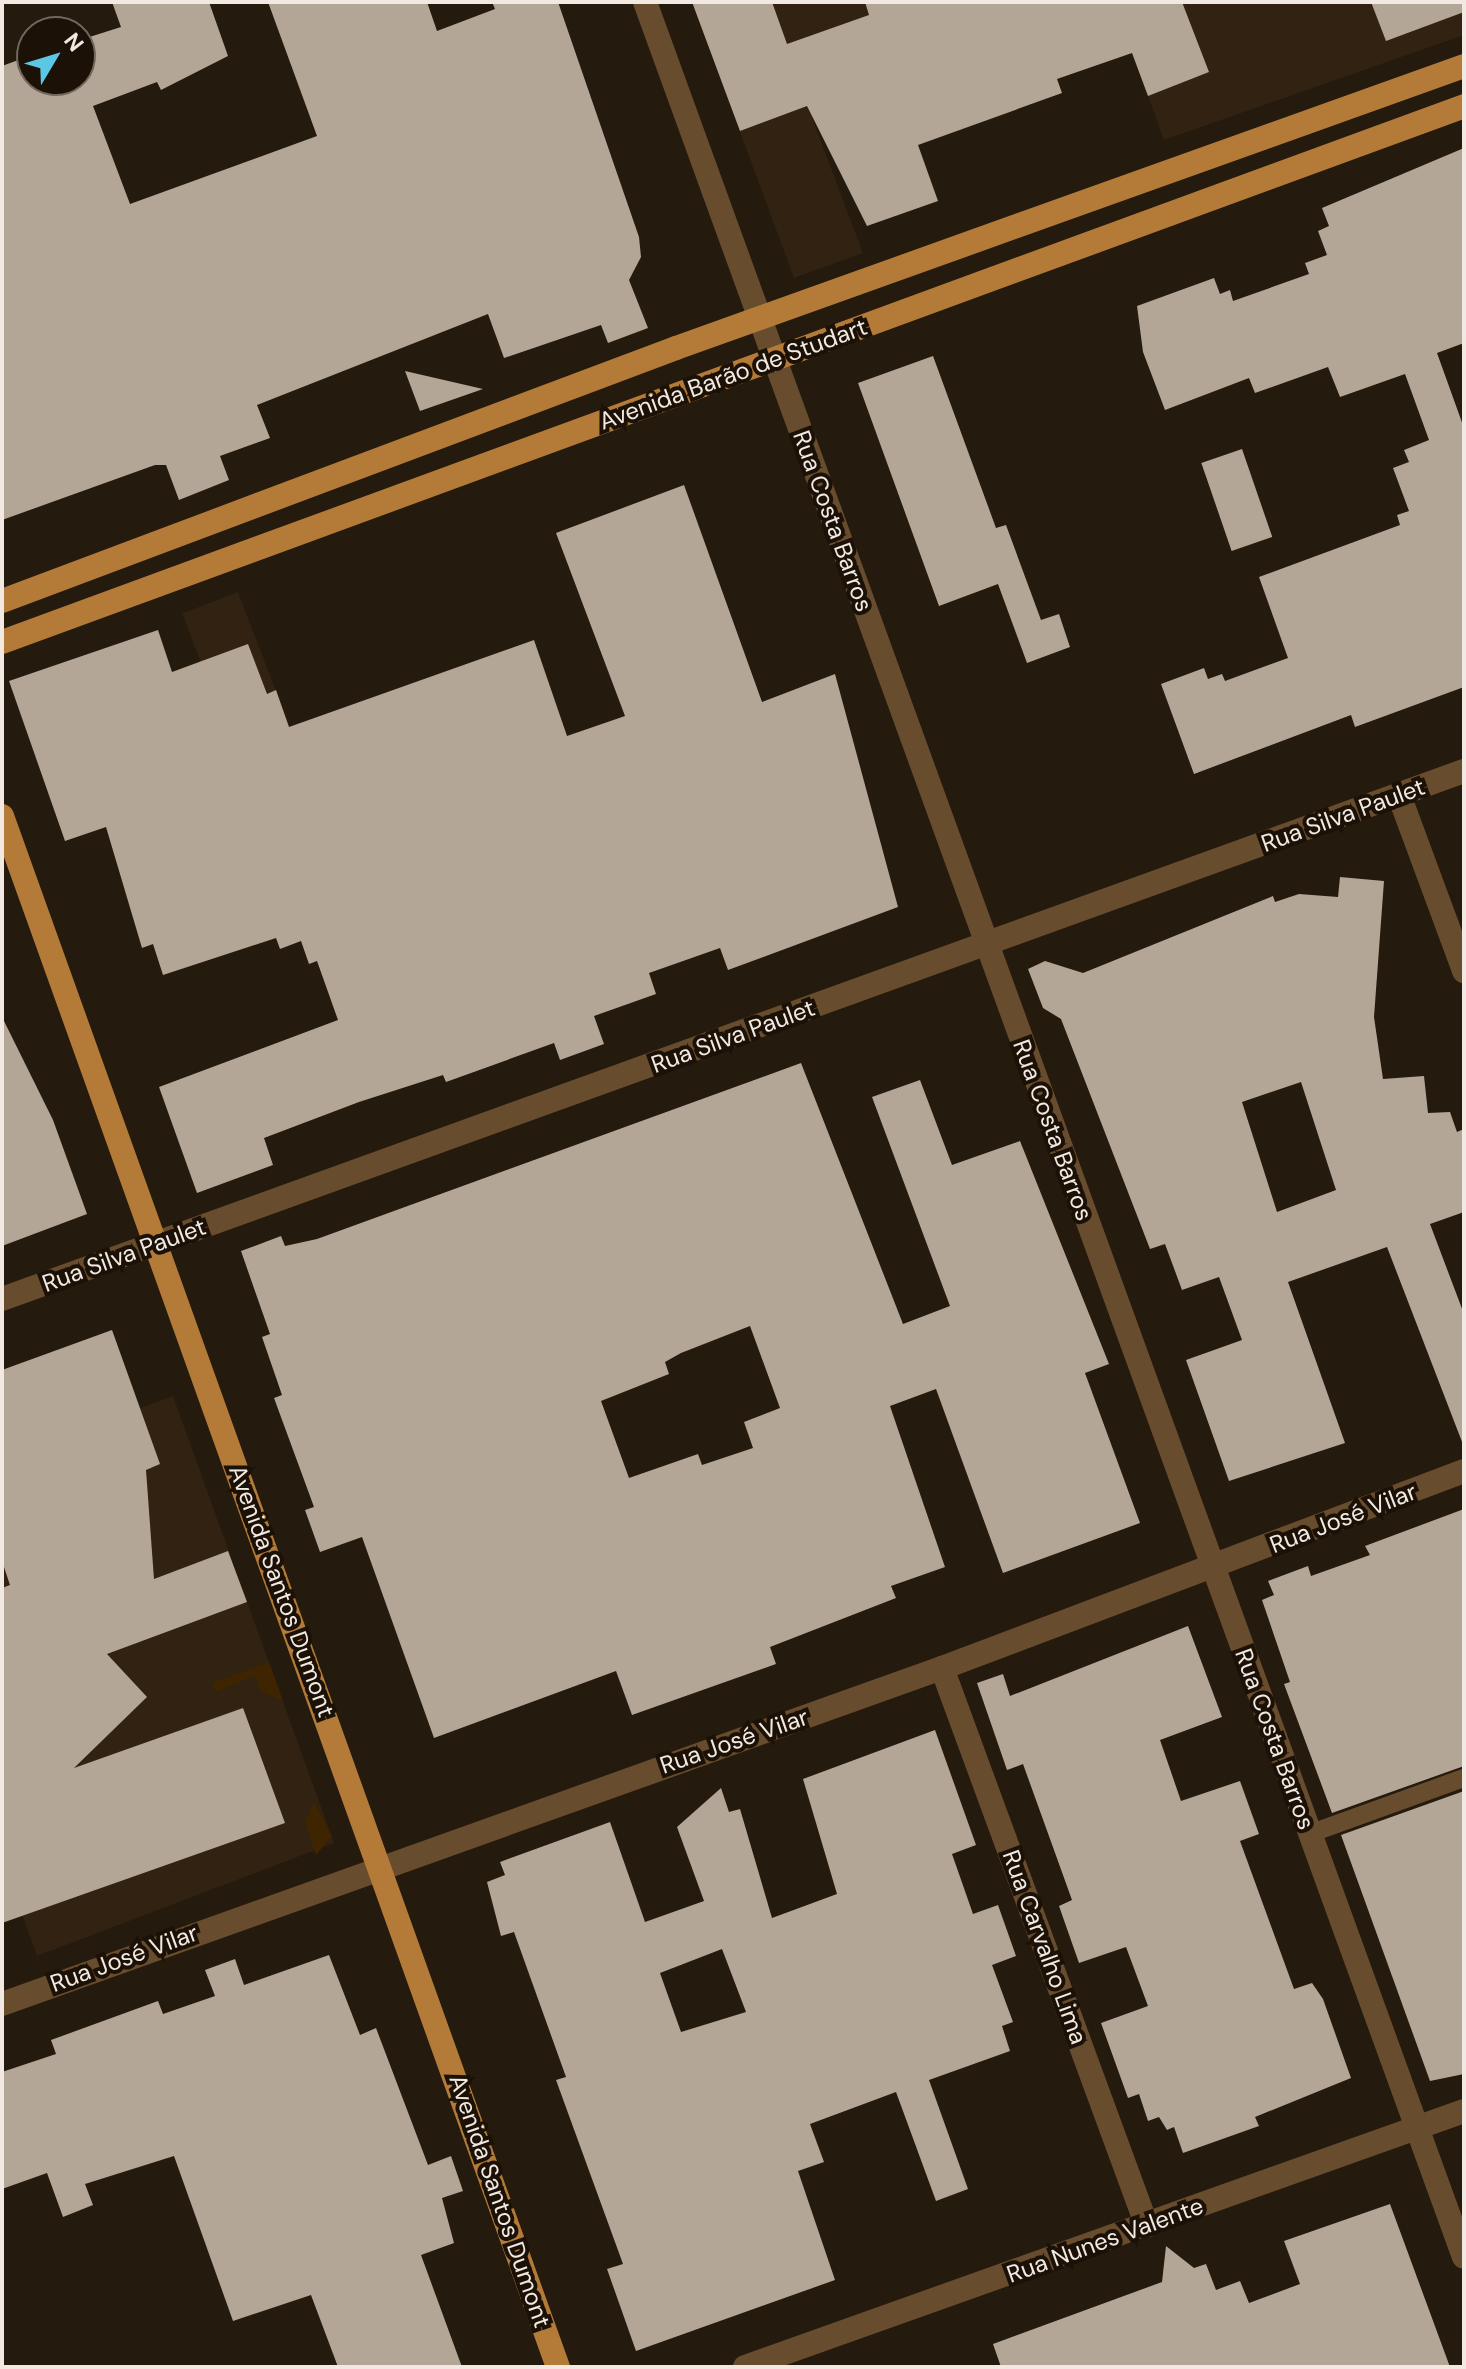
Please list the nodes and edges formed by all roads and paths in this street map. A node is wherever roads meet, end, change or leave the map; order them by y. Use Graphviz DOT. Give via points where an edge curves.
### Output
graph roads {
  1 [pos="645,2"];
  2 [pos="1464,66"];
  3 [pos="1464,106"];
  4 [pos="760,317"];
  5 [pos="775,359"];
  6 [pos="2,601"];
  7 [pos="2,642"];
  8 [pos="1464,771"];
  9 [pos="1399,795"];
  10 [pos="2,816"];
  11 [pos="985,944"];
  12 [pos="1464,971"];
  13 [pos="157,1244"];
  14 [pos="2,1299"];
  15 [pos="1464,1471"];
  16 [pos="1213,1568"];
  17 [pos="942,1668"];
  18 [pos="1464,1778"];
  19 [pos="1309,1834"];
  20 [pos="382,1864"];
  21 [pos="2,2004"];
  22 [pos="1464,2111"];
  23 [pos="1417,2128"];
  24 [pos="1147,2226"];
  25 [pos="1464,2257"];
  26 [pos="558,2367"];
  27 [pos="745,2367"];
  1 -- 4 [label="street, Rua Costa Barros"];
  2 -- 4 [label="main road, Avenida Barão de Studart"];
  3 -- 5 [label="main road, Avenida Barão de Studart"];
  4 -- 5 [label="street, Rua Costa Barros"];
  4 -- 6 [label="main road, Avenida Barão de Studart"];
  5 -- 7 [label="main road, Avenida Barão de Studart"];
  5 -- 11 [label="street, Rua Costa Barros"];
  8 -- 9 [label="street, Rua Silva Paulet"];
  9 -- 11 [label="street, Rua Silva Paulet"];
  9 -- 12 [label="street"];
  10 -- 13 [label="main road, Avenida Santos Dumont"];
  11 -- 13 [label="street, Rua Silva Paulet"];
  11 -- 16 [label="street, Rua Costa Barros"];
  13 -- 14 [label="street, Rua Silva Paulet"];
  13 -- 20 [label="main road, Avenida Santos Dumont"];
  15 -- 16 [label="street, Rua José Vilar"];
  16 -- 17 [label="street, Rua José Vilar"];
  16 -- 19 [label="street, Rua Costa Barros"];
  17 -- 20 [label="street, Rua José Vilar"];
  17 -- 24 [label="street, Rua Carvalho Lima"];
  18 -- 19 [label="lane"];
  19 -- 23 [label="street, Rua Costa Barros"];
  20 -- 21 [label="street, Rua José Vilar"];
  20 -- 26 [label="main road, Avenida Santos Dumont"];
  22 -- 23 [label="street, Rua Nunes Valente"];
  23 -- 24 [label="street, Rua Nunes Valente"];
  23 -- 25 [label="street, Rua Costa Barros"];
  24 -- 27 [label="street, Rua Nunes Valente"];
}
